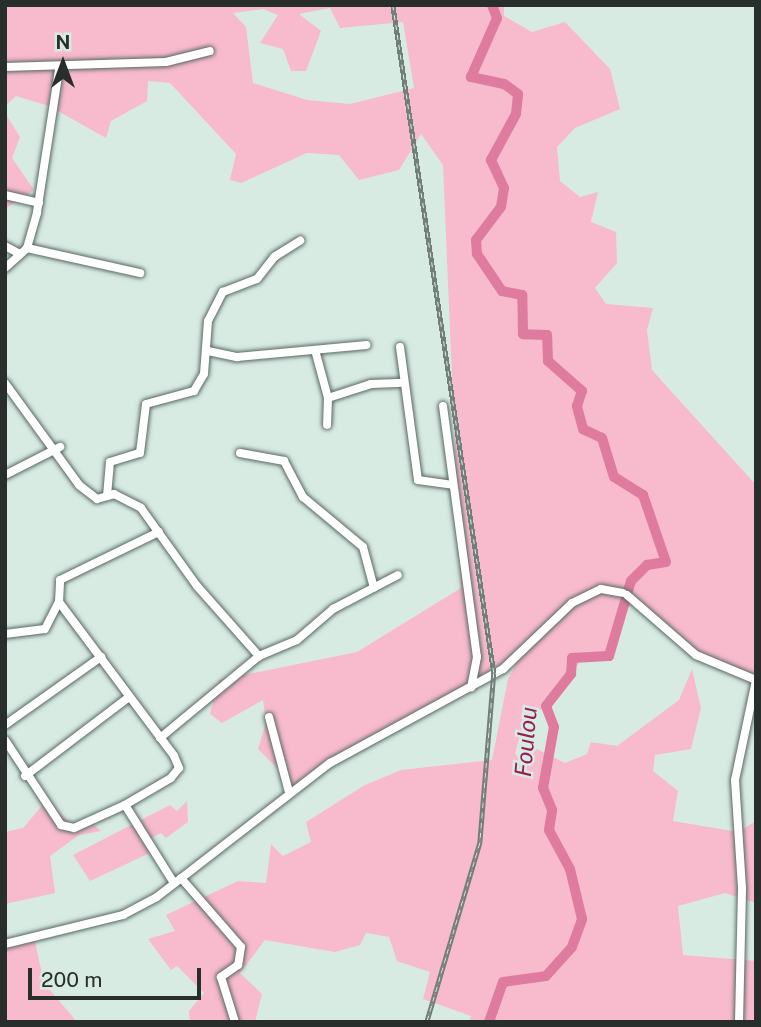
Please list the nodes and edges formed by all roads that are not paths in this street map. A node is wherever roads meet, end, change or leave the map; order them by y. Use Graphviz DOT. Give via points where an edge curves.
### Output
graph roads {
  1 [pos="210,51"];
  2 [pos="5,67"];
  3 [pos="59,70"];
  4 [pos="5,195"];
  5 [pos="39,202"];
  6 [pos="300,241"];
  7 [pos="5,246"];
  8 [pos="24,251"];
  9 [pos="5,268"];
  10 [pos="140,273"];
  11 [pos="366,345"];
  12 [pos="400,347"];
  13 [pos="315,350"];
  14 [pos="208,351"];
  15 [pos="5,383"];
  16 [pos="404,383"];
  17 [pos="328,398"];
  18 [pos="443,406"];
  19 [pos="327,425"];
  20 [pos="60,447"];
  21 [pos="51,451"];
  22 [pos="240,453"];
  23 [pos="5,475"];
  24 [pos="453,485"];
  25 [pos="107,496"];
  26 [pos="159,532"];
  27 [pos="398,575"];
  28 [pos="374,588"];
  29 [pos="59,602"];
  30 [pos="5,634"];
  31 [pos="259,656"];
  32 [pos="101,657"];
  33 [pos="756,680"];
  34 [pos="471,687"];
  35 [pos="129,697"];
  36 [pos="269,718"];
  37 [pos="5,725"];
  38 [pos="160,738"];
  39 [pos="5,740"];
  40 [pos="25,776"];
  41 [pos="289,792"];
  42 [pos="125,805"];
  43 [pos="177,881"];
  44 [pos="5,944"];
  45 [pos="235,1022"];
  46 [pos="739,1022"];
  1 -- 3 [label="street" via="166,62"];
  2 -- 3 [label="street"];
  3 -- 5 [label="street"];
  4 -- 5 [label="street"];
  5 -- 8 [label="street"];
  6 -- 14 [label="street" via="274,257 257,279 223,292 208,321"];
  7 -- 8 [label="street"];
  8 -- 9 [label="street"];
  8 -- 10 [label="street"];
  11 -- 13 [label="street"];
  12 -- 16 [label="street"];
  13 -- 14 [label="street" via="237,357"];
  13 -- 17 [label="street"];
  14 -- 25 [label="street" via="194,391 146,404 140,453 110,462"];
  15 -- 21 [label="street"];
  16 -- 17 [label="street" via="371,384"];
  16 -- 24 [label="street" via="418,480"];
  17 -- 19 [label="street"];
  18 -- 24 [label="street"];
  20 -- 21 [label="street"];
  21 -- 23 [label="street"];
  21 -- 25 [label="street" via="61,455 79,485 97,499"];
  22 -- 28 [label="street" via="284,461 303,497 363,547"];
  24 -- 34 [label="street" via="477,657"];
  25 -- 26 [label="street" via="141,508"];
  26 -- 29 [label="street" via="76,568 60,580"];
  26 -- 31 [label="street" via="197,586"];
  27 -- 28 [label="street"];
  28 -- 31 [label="street" via="333,609 297,640"];
  29 -- 30 [label="street" via="45,629"];
  29 -- 32 [label="street"];
  31 -- 38 [label="street"];
  32 -- 35 [label="street"];
  32 -- 37 [label="street"];
  33 -- 34 [label="street" via="696,654 625,594 601,589 572,603 503,669"];
  33 -- 46 [label="street" via="735,780 742,888"];
  34 -- 41 [label="street" via="330,763"];
  35 -- 38 [label="street"];
  35 -- 40 [label="street"];
  36 -- 41 [label="street"];
  38 -- 42 [label="street" via="179,768"];
  39 -- 40 [label="street"];
  40 -- 42 [label="street" via="61,825 74,828"];
  41 -- 43 [label="street"];
  42 -- 43 [label="street"];
  43 -- 44 [label="street" via="123,915"];
  43 -- 45 [label="street" via="241,947 238,965 220,977"];
}
